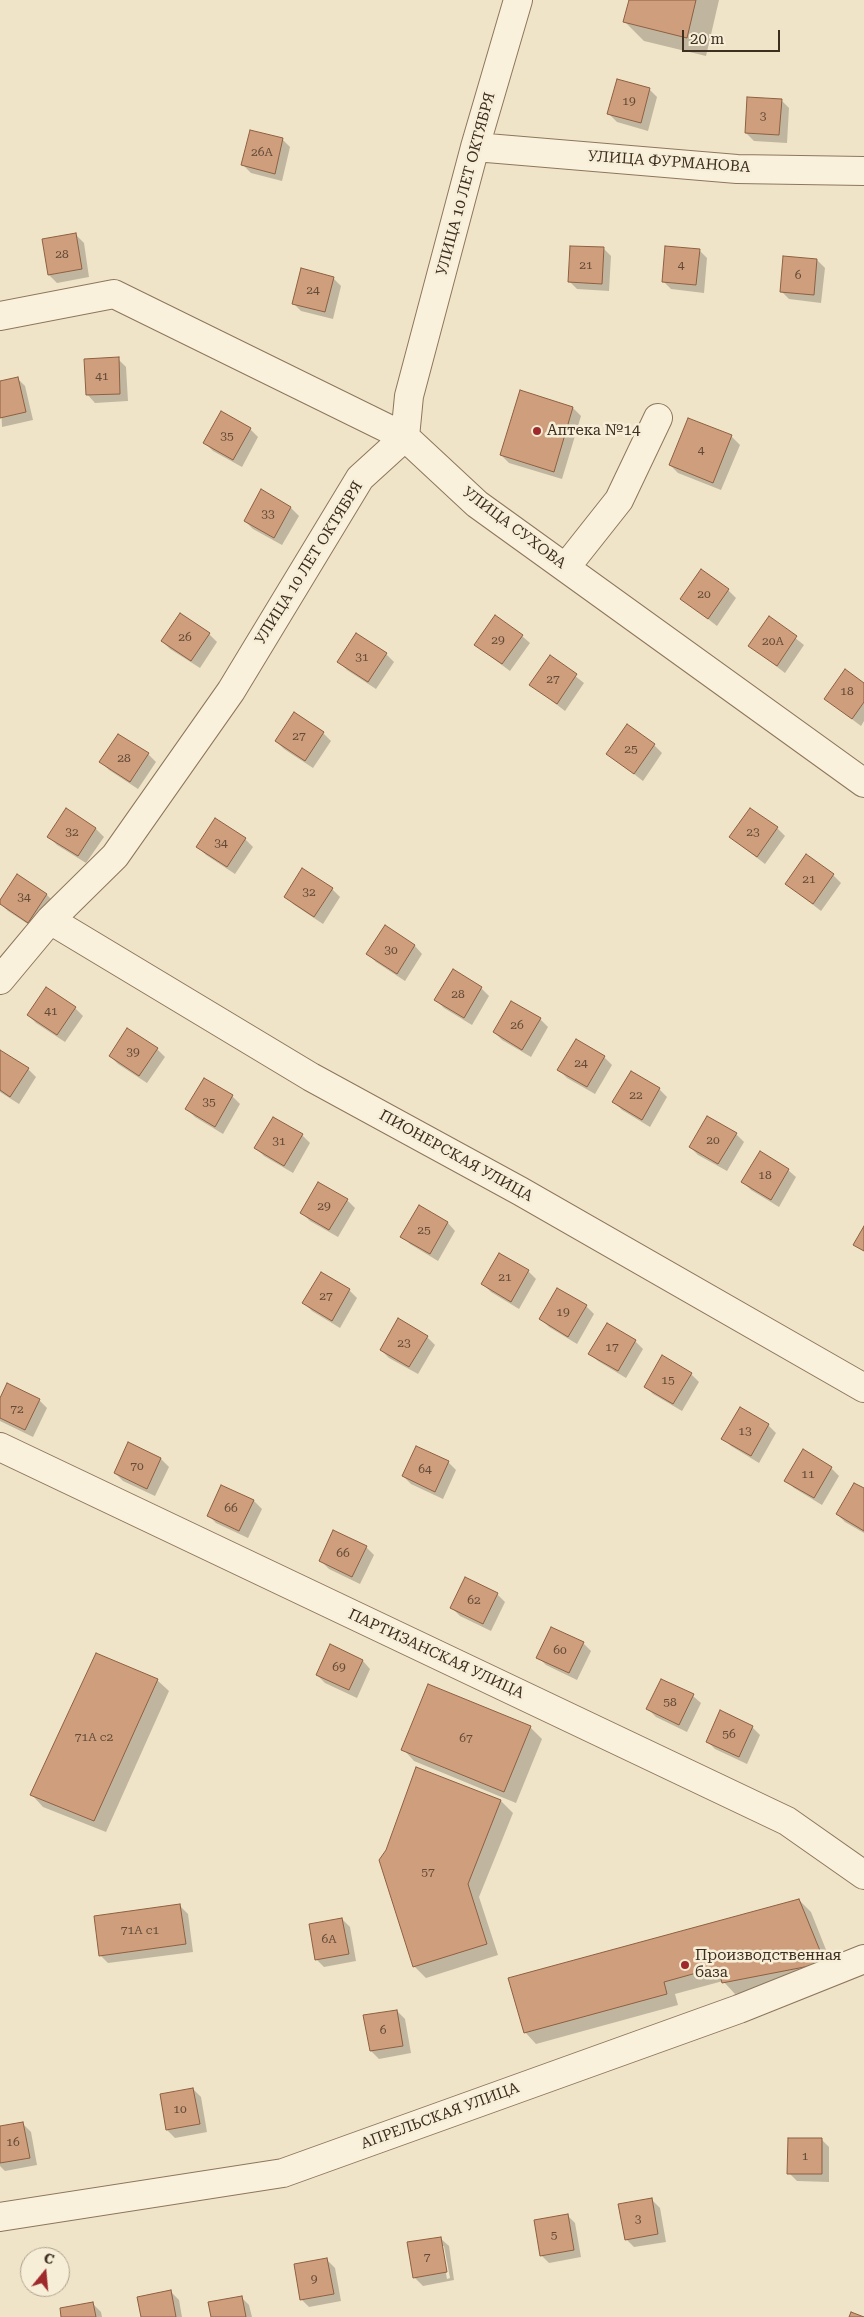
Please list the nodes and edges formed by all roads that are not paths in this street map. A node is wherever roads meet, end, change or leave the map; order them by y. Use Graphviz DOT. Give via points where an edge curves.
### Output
graph roads {
  1 [pos="518,0"];
  2 [pos="475,147"];
  3 [pos="864,171"];
  4 [pos="0,316"];
  5 [pos="658,418"];
  6 [pos="405,437"];
  7 [pos="566,567"];
  8 [pos="864,783"];
  9 [pos="50,920"];
  10 [pos="0,980"];
  11 [pos="864,1388"];
  12 [pos="0,1447"];
  13 [pos="864,1875"];
  14 [pos="864,1958"];
  15 [pos="0,2216"];
  1 -- 2 [label="street, УЛИЦА 10 ЛЕТ ОКТЯБРЯ"];
  2 -- 3 [label="street, УЛИЦА ФУРМАНОВА" via="737,169"];
  2 -- 6 [label="street, УЛИЦА 10 ЛЕТ ОКТЯБРЯ" via="409,396"];
  4 -- 6 [label="street, УЛИЦА СУХОВА" via="114,294"];
  5 -- 7 [label="street" via="619,500"];
  6 -- 7 [label="street, УЛИЦА СУХОВА" via="477,504"];
  6 -- 9 [label="street, УЛИЦА 10 ЛЕТ ОКТЯБРЯ" via="360,478 231,691 115,856"];
  7 -- 8 [label="street, УЛИЦА СУХОВА"];
  9 -- 10 [label="street, УЛИЦА 10 ЛЕТ ОКТЯБРЯ"];
  9 -- 11 [label="street, ПИОНЕРСКАЯ УЛИЦА" via="312,1078 529,1195"];
  12 -- 13 [label="street, ПАРТИЗАНСКАЯ УЛИЦА" via="788,1821"];
  14 -- 15 [label="street, АПРЕЛЬСКАЯ УЛИЦА" via="739,2009 283,2173"];
}
